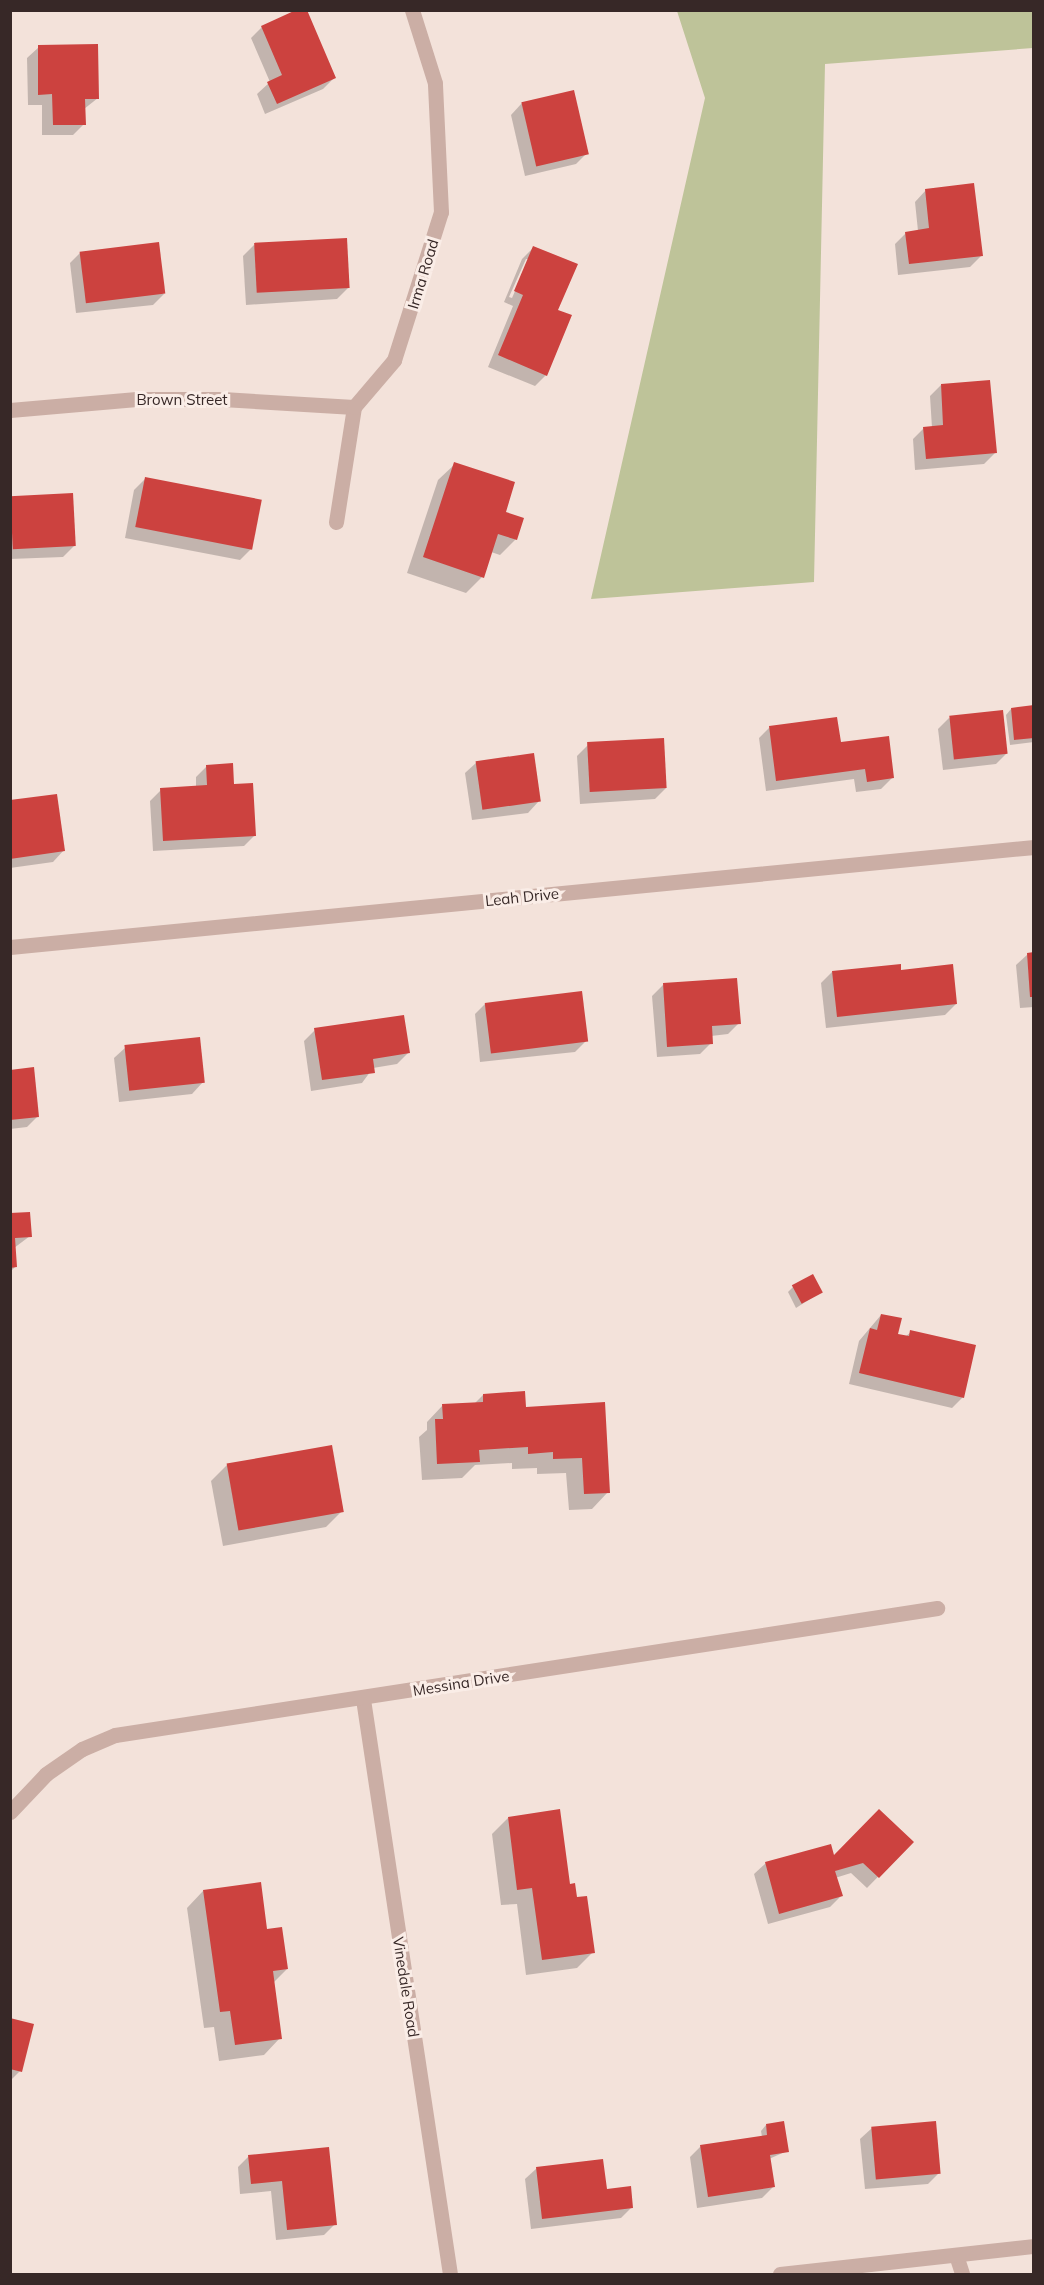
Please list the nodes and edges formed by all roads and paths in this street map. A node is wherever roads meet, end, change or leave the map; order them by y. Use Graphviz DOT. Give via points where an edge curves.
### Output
graph roads {
  1 [pos="412,10"];
  2 [pos="354,407"];
  3 [pos="10,410"];
  4 [pos="336,522"];
  5 [pos="1034,847"];
  6 [pos="10,947"];
  7 [pos="937,1608"];
  8 [pos="363,1699"];
  9 [pos="10,1812"];
  10 [pos="1034,2246"];
  11 [pos="956,2255"];
  12 [pos="450,2274"];
  13 [pos="780,2274"];
  14 [pos="962,2274"];
  1 -- 2 [label="street, Irma Road" via="435,83 441,212 394,360"];
  2 -- 3 [label="street, Brown Street" via="222,399 137,399"];
  2 -- 4 [label="street"];
  5 -- 6 [label="street, Leah Drive"];
  7 -- 8 [label="street, Messina Drive"];
  8 -- 9 [label="street, Messina Drive" via="115,1735 82,1749 46,1774"];
  8 -- 12 [label="street, Vinedale Road"];
  10 -- 11 [label="street"];
  11 -- 13 [label="street"];
  11 -- 14 [label="street"];
}
